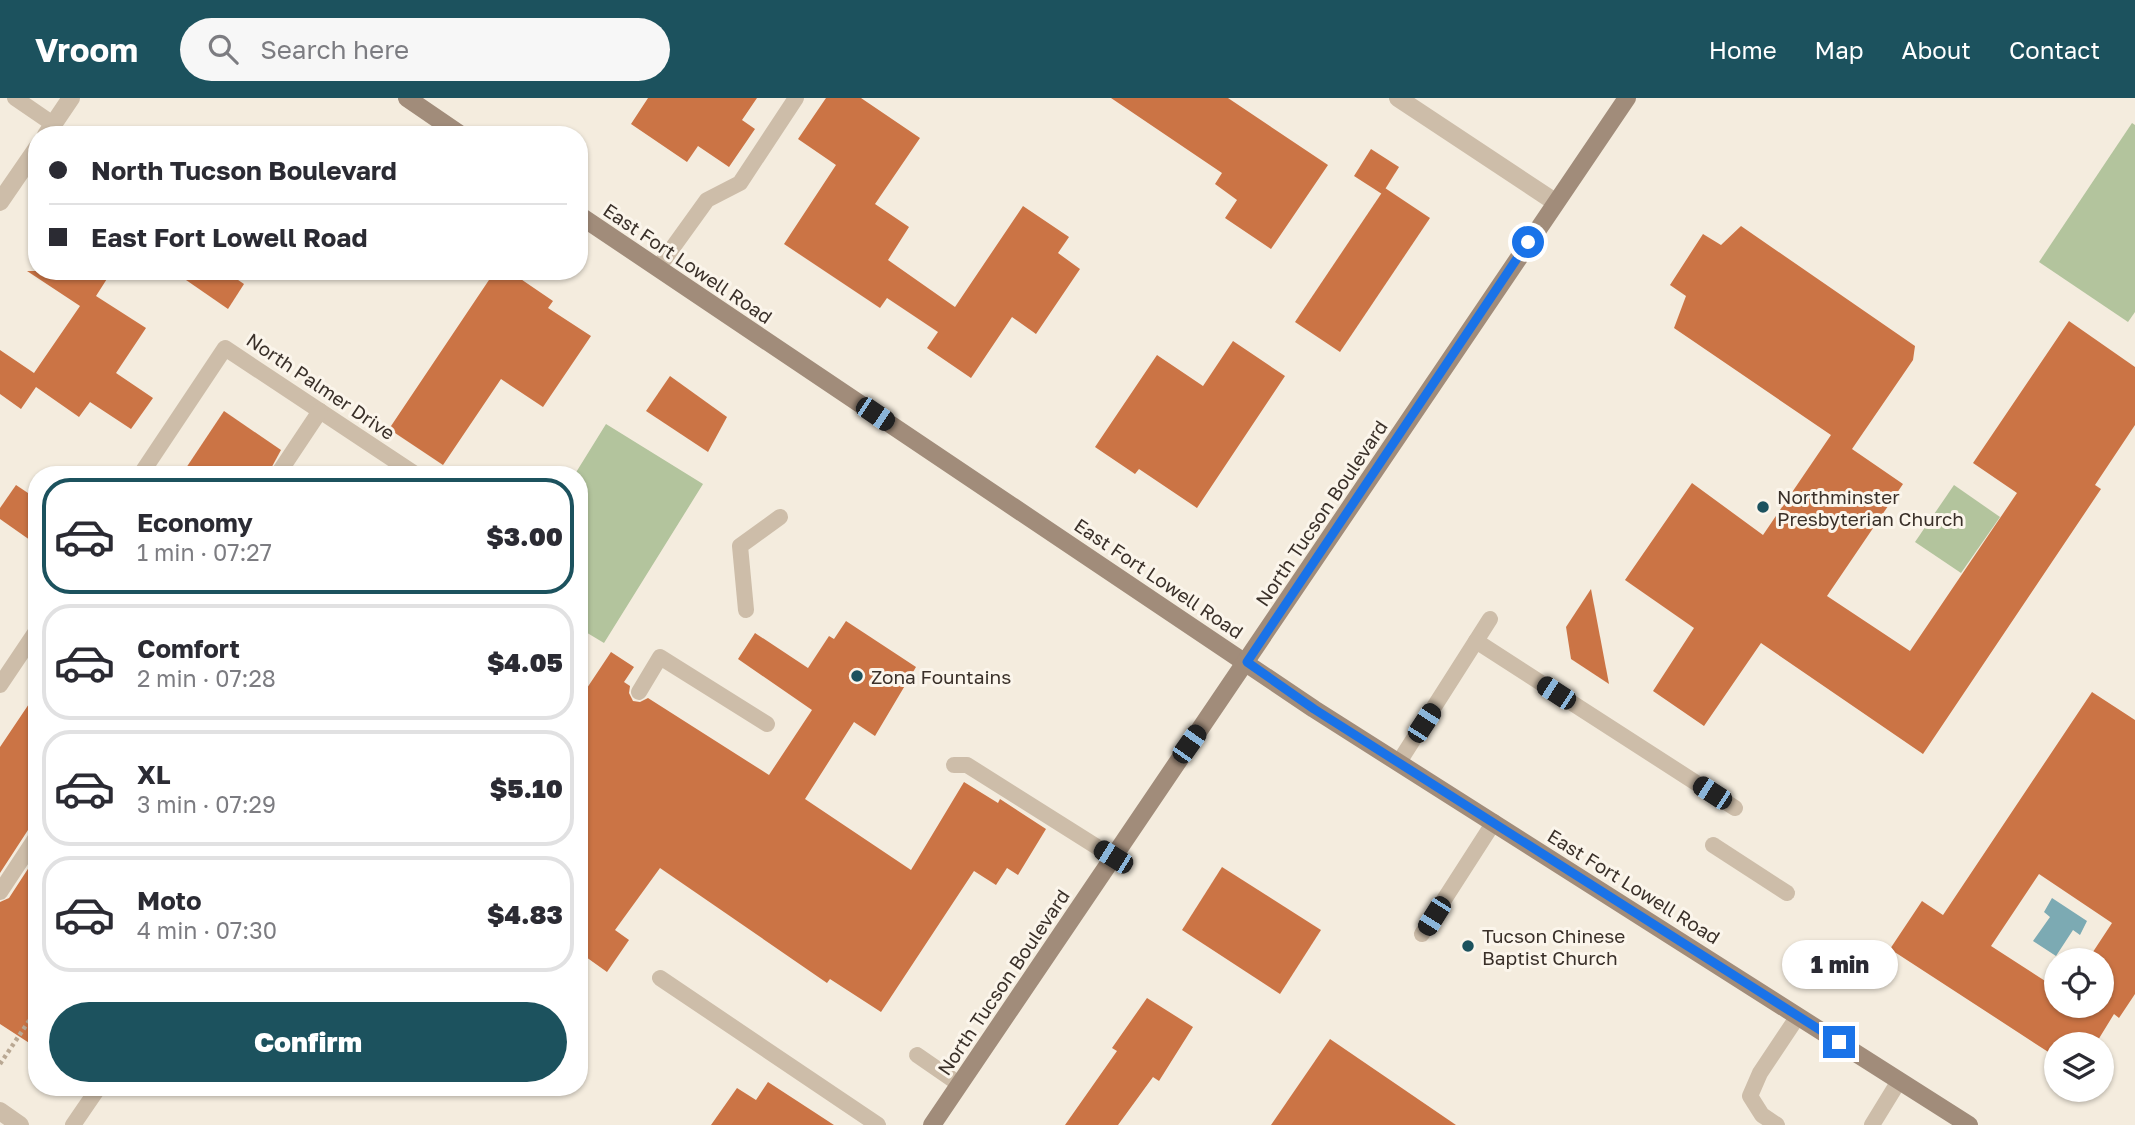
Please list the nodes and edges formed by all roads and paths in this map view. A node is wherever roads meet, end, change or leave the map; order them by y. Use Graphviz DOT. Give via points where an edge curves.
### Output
graph roads {
  1 [pos="15,98"];
  2 [pos="71,98"];
  3 [pos="407,98"];
  4 [pos="796,98"];
  5 [pos="1398,98"];
  6 [pos="1627,98"];
  7 [pos="46,126"];
  8 [pos="51,126"];
  9 [pos="448,126"];
  10 [pos="28,161"];
  11 [pos="0,202"];
  12 [pos="1555,202"];
  13 [pos="588,221"];
  14 [pos="657,268"];
  15 [pos="320,411"];
  16 [pos="146,466"];
  17 [pos="283,466"];
  18 [pos="403,466"];
  19 [pos="780,517"];
  20 [pos="746,610"];
  21 [pos="1490,619"];
  22 [pos="1476,641"];
  23 [pos="28,643"];
  24 [pos="1247,662"];
  25 [pos="0,685"];
  26 [pos="639,692"];
  27 [pos="767,724"];
  28 [pos="1399,762"];
  29 [pos="954,765"];
  30 [pos="1734,808"];
  31 [pos="1494,822"];
  32 [pos="1713,845"];
  33 [pos="28,850"];
  34 [pos="1113,857"];
  35 [pos="0,892"];
  36 [pos="1787,893"];
  37 [pos="1422,934"];
  38 [pos="660,978"];
  39 [pos="1798,1016"];
  40 [pos="28,1022"];
  41 [pos="917,1055"];
  42 [pos="0,1064"];
  43 [pos="1899,1081"];
  44 [pos="959,1084"];
  45 [pos="93,1096"];
  46 [pos="0,1111"];
  47 [pos="20,1125"];
  48 [pos="74,1125"];
  49 [pos="878,1125"];
  50 [pos="932,1125"];
  51 [pos="1777,1125"];
  52 [pos="1872,1125"];
  53 [pos="1969,1125"];
  1 -- 7 [label="lane"];
  2 -- 8 [label="street"];
  3 -- 9 [label="main road"];
  4 -- 14 [label="lane" via="740,183 707,200"];
  5 -- 12 [label="street"];
  6 -- 12 [label="main road, North Tucson Boulevard"];
  10 -- 11 [label="street"];
  12 -- 24 [label="main road, North Tucson Boulevard"];
  13 -- 14 [label="main road, East Fort Lowell Road"];
  14 -- 24 [label="main road, East Fort Lowell Road"];
  15 -- 16 [label="lane, North Palmer Drive" via="225,348"];
  15 -- 17 [label="lane"];
  15 -- 18 [label="lane, North Palmer Drive"];
  19 -- 20 [label="lane" via="740,546"];
  21 -- 22 [label="lane"];
  22 -- 28 [label="lane"];
  22 -- 30 [label="lane"];
  23 -- 25 [label="lane"];
  24 -- 28 [label="main road, East Fort Lowell Road"];
  24 -- 34 [label="main road, North Tucson Boulevard"];
  26 -- 27 [label="lane" via="660,657"];
  28 -- 31 [label="main road, East Fort Lowell Road"];
  29 -- 34 [label="lane" via="967,765"];
  31 -- 37 [label="lane"];
  31 -- 39 [label="main road, East Fort Lowell Road"];
  32 -- 36 [label="lane"];
  33 -- 35 [label="lane"];
  34 -- 44 [label="main road, North Tucson Boulevard"];
  38 -- 49 [label="lane"];
  39 -- 43 [label="main road, East Fort Lowell Road"];
  39 -- 51 [label="lane" via="1750,1096 1762,1115"];
  40 -- 42 [label="path"];
  41 -- 44 [label="lane"];
  43 -- 52 [label="lane"];
  43 -- 53 [label="main road, East Fort Lowell Road"];
  44 -- 50 [label="main road, North Tucson Boulevard"];
  45 -- 48 [label="lane"];
  46 -- 47 [label="street"];
}
